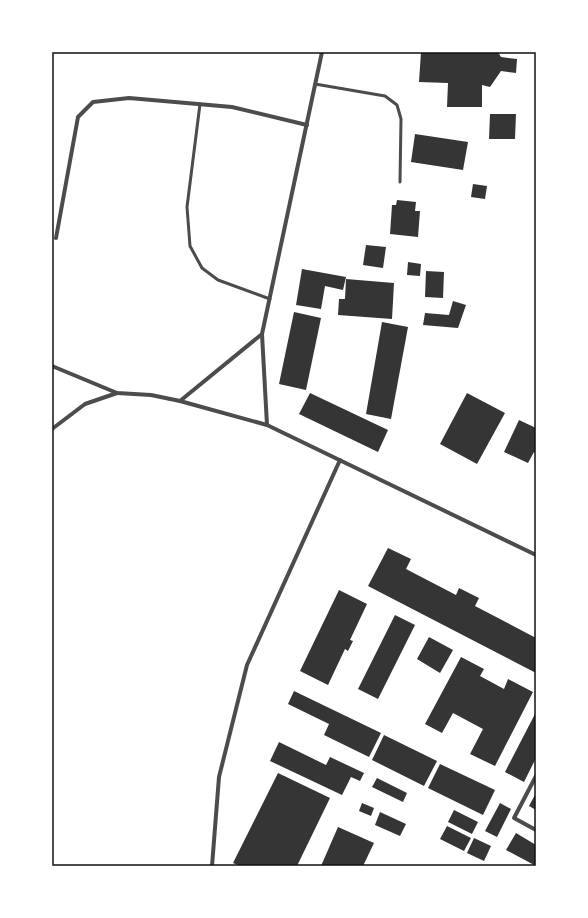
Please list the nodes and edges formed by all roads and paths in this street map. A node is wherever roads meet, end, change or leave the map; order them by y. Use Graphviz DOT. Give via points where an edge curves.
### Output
graph roads {
  1 [pos="322,52"];
  2 [pos="315,84"];
  3 [pos="200,104"];
  4 [pos="307,125"];
  5 [pos="400,182"];
  6 [pos="56,238"];
  7 [pos="270,299"];
  8 [pos="262,334"];
  9 [pos="52,366"];
  10 [pos="117,393"];
  11 [pos="180,401"];
  12 [pos="267,425"];
  13 [pos="52,429"];
  14 [pos="340,460"];
  15 [pos="536,555"];
  16 [pos="536,776"];
  17 [pos="536,830"];
  18 [pos="212,866"];
  1 -- 2 [label="street"];
  2 -- 4 [label="street"];
  2 -- 5 [label="lane" via="385,96 397,104 402,119"];
  3 -- 4 [label="street" via="232,107"];
  3 -- 6 [label="street" via="129,98 93,102 78,116"];
  3 -- 7 [label="lane" via="187,206 190,246 202,268 218,280"];
  4 -- 7 [label="street"];
  7 -- 8 [label="street"];
  8 -- 11 [label="street"];
  8 -- 12 [label="street"];
  9 -- 10 [label="street"];
  10 -- 11 [label="street" via="150,395"];
  10 -- 13 [label="street" via="85,404"];
  11 -- 12 [label="street"];
  12 -- 14 [label="street"];
  14 -- 15 [label="street"];
  14 -- 18 [label="street" via="247,665 219,777"];
  16 -- 17 [label="street" via="514,818"];
}
